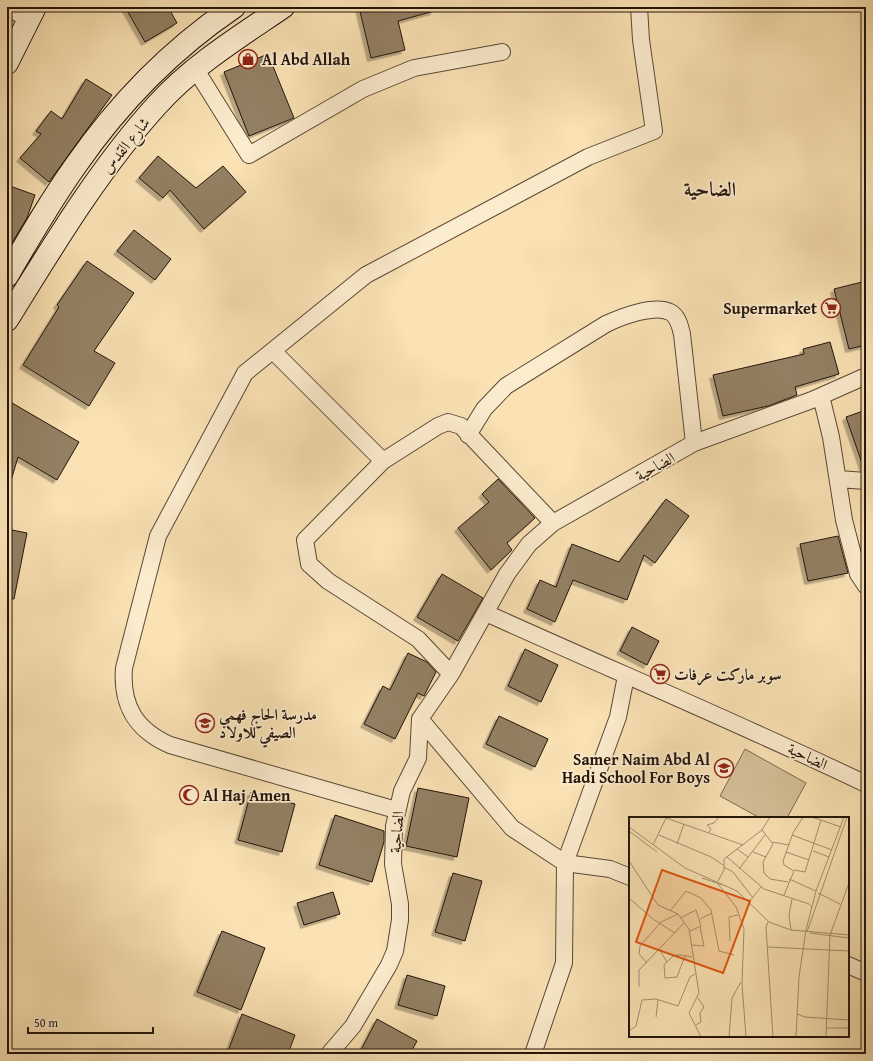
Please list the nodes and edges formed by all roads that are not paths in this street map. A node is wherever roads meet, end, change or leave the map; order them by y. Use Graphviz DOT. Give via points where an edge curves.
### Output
graph roads {
  1 [pos="234,7"];
  2 [pos="283,7"];
  3 [pos="639,7"];
  4 [pos="7,8"];
  5 [pos="32,13"];
  6 [pos="502,52"];
  7 [pos="7,63"];
  8 [pos="196,70"];
  9 [pos="7,276"];
  10 [pos="7,320"];
  11 [pos="273,351"];
  12 [pos="866,376"];
  13 [pos="821,396"];
  14 [pos="468,435"];
  15 [pos="694,443"];
  16 [pos="383,461"];
  17 [pos="838,480"];
  18 [pos="866,481"];
  19 [pos="553,523"];
  20 [pos="866,586"];
  21 [pos="486,613"];
  22 [pos="451,674"];
  23 [pos="626,676"];
  24 [pos="420,719"];
  25 [pos="866,784"];
  26 [pos="396,810"];
  27 [pos="565,863"];
  28 [pos="629,877"];
  29 [pos="849,965"];
  30 [pos="866,973"];
  31 [pos="329,1054"];
  32 [pos="533,1054"];
  1 -- 9 [label="main road, شارع القدس" via="177,51 140,85 76,164"];
  2 -- 8 [label="main road, شارع القدس" via="213,55"];
  3 -- 11 [label="street" via="654,131 588,157 366,275"];
  4 -- 5 [label="street"];
  5 -- 7 [label="main road"];
  6 -- 8 [label="street" via="414,68 364,89 249,156"];
  8 -- 10 [label="main road, شارع القدس" via="158,104 107,166 60,234"];
  11 -- 16 [label="street"];
  11 -- 26 [label="street" via="245,373 158,536 124,668 123,680 127,703 139,724 147,732 170,745"];
  12 -- 13 [label="street, الضاحية"];
  13 -- 15 [label="street, الضاحية"];
  13 -- 17 [label="street"];
  14 -- 15 [label="street" via="484,408 506,386 606,324 622,316 657,309 670,312 678,321 682,334"];
  14 -- 16 [label="street" via="461,426 448,422"];
  14 -- 19 [label="street"];
  15 -- 19 [label="street, الضاحية"];
  16 -- 22 [label="street" via="305,540 309,564 328,582 418,639"];
  17 -- 18 [label="street"];
  17 -- 20 [label="street" via="844,520 858,574"];
  19 -- 21 [label="street, الضاحية" via="529,544 507,574"];
  21 -- 22 [label="street, الضاحية"];
  21 -- 23 [label="street, الضاحية"];
  22 -- 24 [label="street, الضاحية"];
  23 -- 25 [label="street, الضاحية"];
  23 -- 27 [label="street" via="618,718"];
  24 -- 26 [label="street, الضاحية" via="418,758 404,785"];
  24 -- 27 [label="street" via="512,828"];
  26 -- 31 [label="street, الضاحية" via="393,851 400,920 395,951 353,1026"];
  27 -- 28 [label="street" via="610,869"];
  27 -- 32 [label="street" via="564,963"];
  29 -- 30 [label="street"];
}
